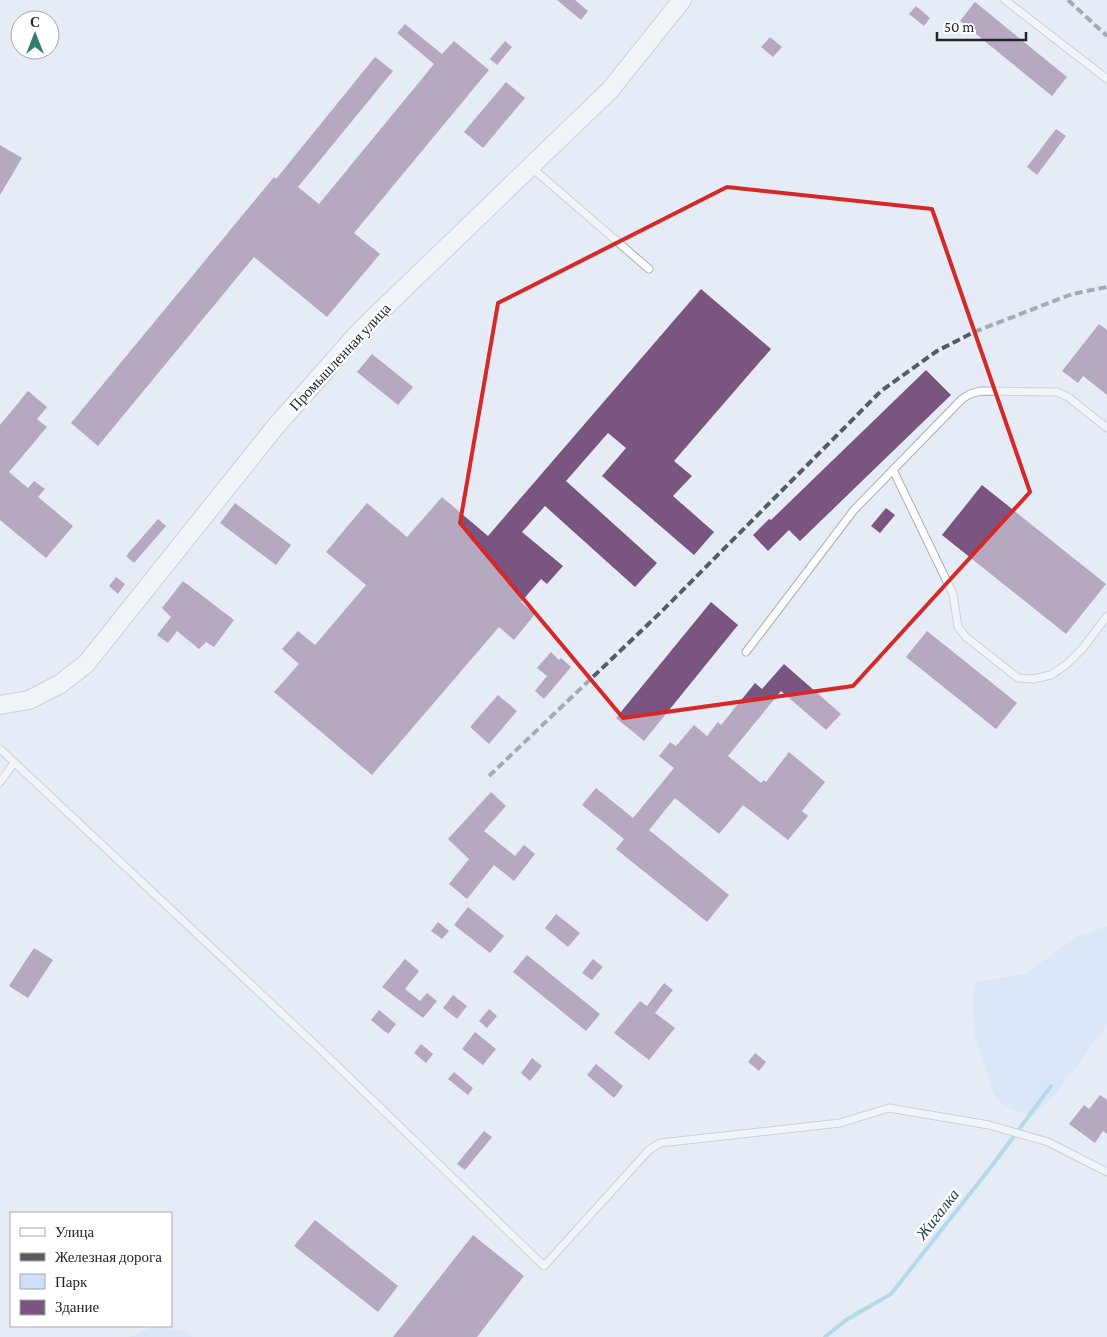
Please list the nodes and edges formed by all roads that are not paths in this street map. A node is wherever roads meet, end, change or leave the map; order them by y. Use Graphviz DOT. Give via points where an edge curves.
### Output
graph roads {
  1 [pos="682,0"];
  2 [pos="1005,0"];
  3 [pos="1107,78"];
  4 [pos="531,167"];
  5 [pos="649,269"];
  6 [pos="1107,428"];
  7 [pos="893,470"];
  8 [pos="1107,616"];
  9 [pos="746,652"];
  10 [pos="0,705"];
  11 [pos="0,750"];
  12 [pos="14,763"];
  13 [pos="0,782"];
  14 [pos="1107,1172"];
  1 -- 4 [label="street, Промышленная улица" via="610,90"];
  2 -- 3 [label="lane"];
  4 -- 5 [label="lane"];
  4 -- 10 [label="street, Промышленная улица" via="355,338 276,426 86,664 60,684 29,700"];
  6 -- 7 [label="lane" via="1057,392 981,391 962,399"];
  7 -- 8 [label="lane" via="952,594 958,627 966,638 1018,678 1051,675 1067,664"];
  7 -- 9 [label="lane" via="854,510"];
  11 -- 12 [label="lane"];
  12 -- 13 [label="lane"];
  12 -- 14 [label="lane" via="325,1054 544,1266 649,1150 660,1143 840,1122 889,1108 989,1125 1048,1142"];
}
